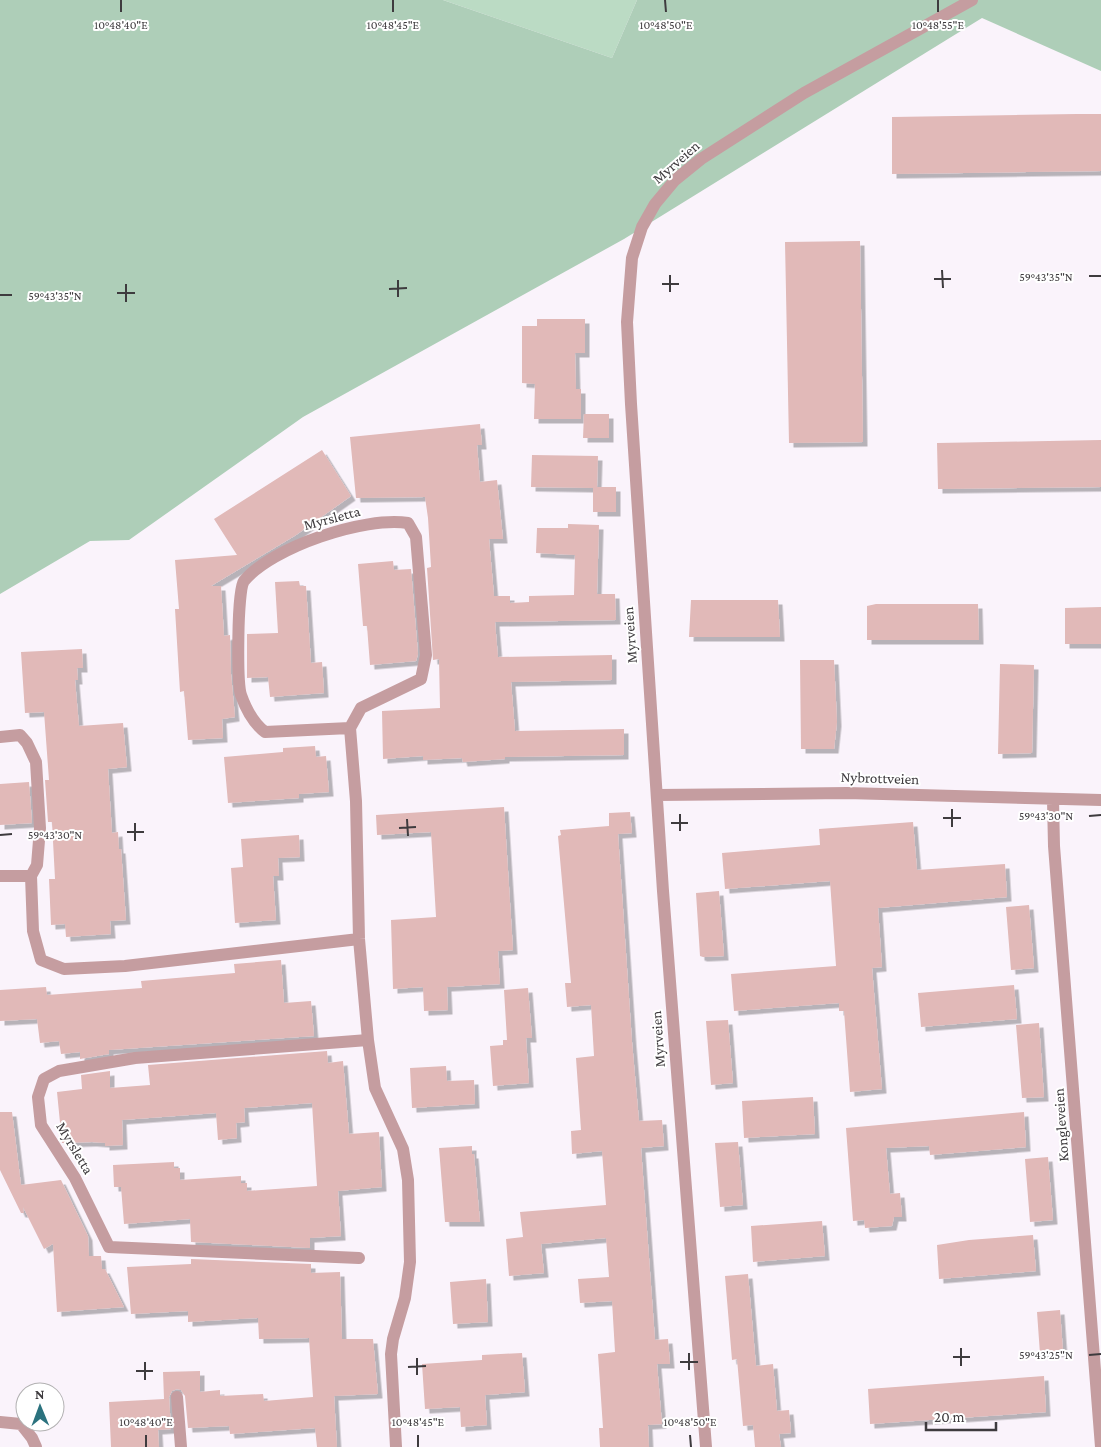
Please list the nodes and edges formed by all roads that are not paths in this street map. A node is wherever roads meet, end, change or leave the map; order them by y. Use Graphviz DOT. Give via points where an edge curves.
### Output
graph roads {
  1 [pos="972,0"];
  2 [pos="350,728"];
  3 [pos="0,738"];
  4 [pos="658,795"];
  5 [pos="1053,800"];
  6 [pos="1101,800"];
  7 [pos="0,876"];
  8 [pos="31,876"];
  9 [pos="359,938"];
  10 [pos="368,1040"];
  11 [pos="359,1258"];
  12 [pos="177,1397"];
  13 [pos="0,1422"];
  14 [pos="36,1447"];
  15 [pos="181,1447"];
  16 [pos="396,1447"];
  17 [pos="706,1447"];
  18 [pos="1101,1447"];
  1 -- 4 [label="street, Myrveien" via="804,93 700,159 675,180 655,204 636,241 629,281 628,354"];
  2 -- 2 [label="street, Myrsletta" via="361,708 421,678 426,655 416,536 408,523 393,521 360,526 304,542 255,571 242,583 238,602 240,693 255,724 265,732"];
  2 -- 9 [label="street" via="356,801"];
  3 -- 8 [label="street" via="20,735 36,762 40,828 37,865"];
  4 -- 5 [label="street, Nybrottveien" via="847,793"];
  4 -- 17 [label="street, Myrveien"];
  5 -- 6 [label="street, Nybrottveien"];
  5 -- 18 [label="street, Kongleveien"];
  7 -- 8 [label="street"];
  8 -- 9 [label="street" via="33,931 41,960 64,969 125,966"];
  9 -- 10 [label="street"];
  10 -- 11 [label="street, Myrsletta" via="135,1058 59,1071 44,1079 38,1097 41,1125 75,1178 109,1247"];
  10 -- 16 [label="street" via="375,1088 403,1149 408,1180 410,1262 391,1354"];
  12 -- 15 [label="street"];
  13 -- 14 [label="street" via="21,1424"];
}
